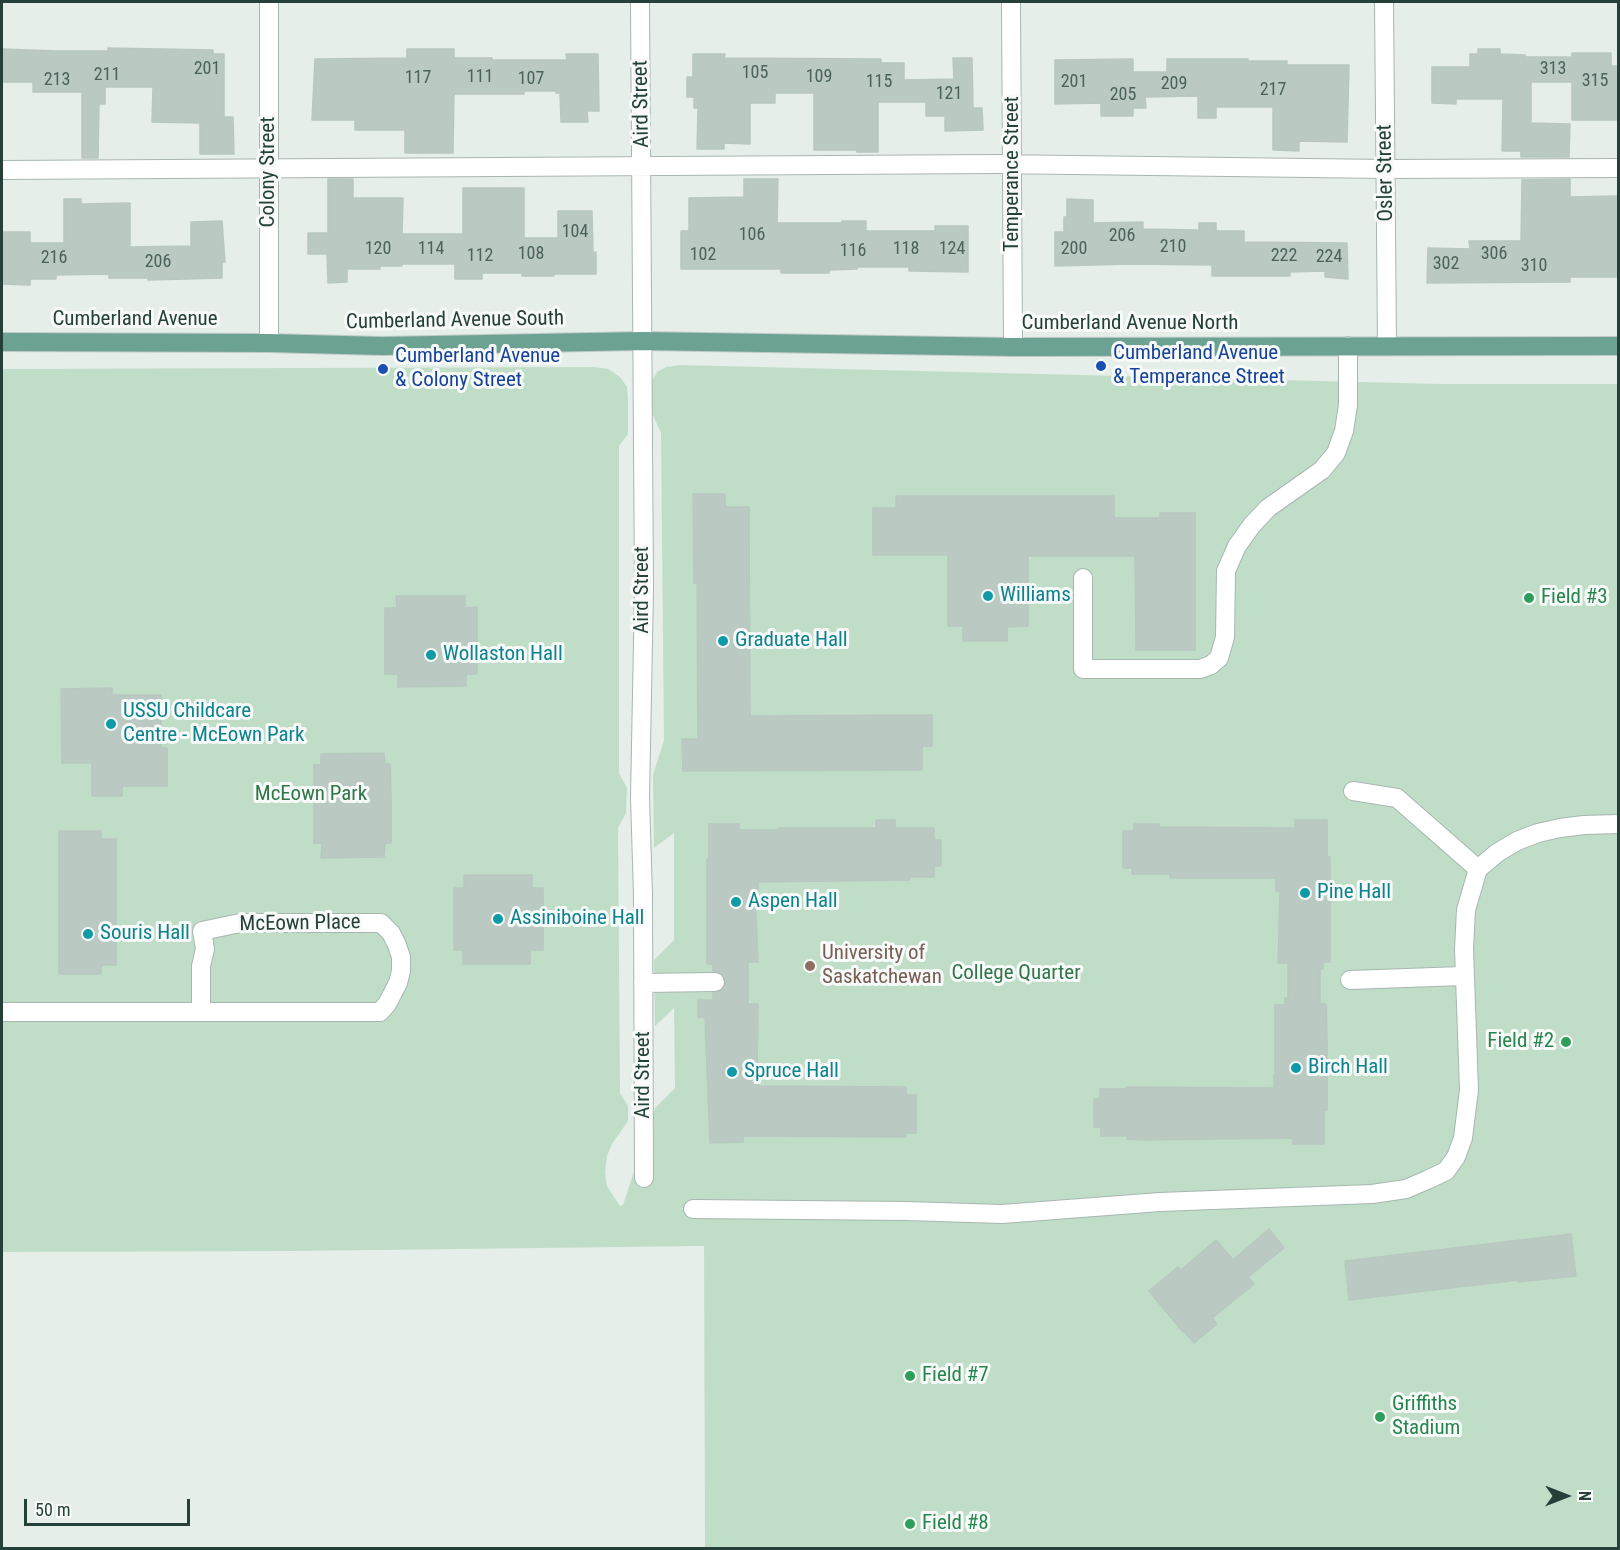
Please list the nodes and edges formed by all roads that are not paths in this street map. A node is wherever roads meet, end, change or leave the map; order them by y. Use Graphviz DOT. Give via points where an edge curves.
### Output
graph roads {
  1 [pos="269,2"];
  2 [pos="640,2"];
  3 [pos="1011,2"];
  4 [pos="1384,2"];
  5 [pos="1014,165"];
  6 [pos="642,167"];
  7 [pos="269,168"];
  8 [pos="1618,168"];
  9 [pos="1386,169"];
  10 [pos="2,170"];
  11 [pos="642,341"];
  12 [pos="2,342"];
  13 [pos="269,343"];
  14 [pos="1387,345"];
  15 [pos="1348,346"];
  16 [pos="1618,346"];
  17 [pos="1013,347"];
  18 [pos="1083,578"];
  19 [pos="1353,790"];
  20 [pos="1618,824"];
  21 [pos="1478,869"];
  22 [pos="1463,976"];
  23 [pos="1350,980"];
  24 [pos="715,982"];
  25 [pos="643,983"];
  26 [pos="2,1012"];
  27 [pos="201,1012"];
  28 [pos="644,1178"];
  29 [pos="693,1209"];
  1 -- 7 [label="street, Colony Street"];
  2 -- 6 [label="street, Aird Street"];
  3 -- 5 [label="street, Temperance Street"];
  4 -- 9 [label="street, Osler Street"];
  5 -- 6 [label="street"];
  5 -- 9 [label="street"];
  5 -- 17 [label="street, Temperance Street"];
  6 -- 7 [label="street"];
  6 -- 11 [label="street, Aird Street"];
  7 -- 10 [label="street"];
  7 -- 13 [label="street, Colony Street"];
  8 -- 9 [label="street"];
  9 -- 14 [label="street, Osler Street"];
  11 -- 13 [label="main road, Cumberland Avenue South" via="382,346"];
  11 -- 17 [label="main road, Cumberland Avenue North"];
  11 -- 25 [label="street, Aird Street"];
  12 -- 13 [label="main road, Cumberland Avenue"];
  14 -- 15 [label="main road, Cumberland Avenue North"];
  14 -- 16 [label="main road, Cumberland Avenue North"];
  15 -- 17 [label="main road, Cumberland Avenue North"];
  15 -- 18 [label="street" via="1348,405 1336,453 1322,470 1268,508 1237,546 1226,571 1225,637 1219,658 1200,669 1083,669"];
  19 -- 21 [label="street" via="1398,798"];
  20 -- 21 [label="street" via="1538,833 1497,853"];
  21 -- 22 [label="street" via="1467,910"];
  22 -- 23 [label="street"];
  22 -- 29 [label="street" via="1469,1090 1463,1138 1446,1171 1406,1189 1002,1214"];
  24 -- 25 [label="street"];
  25 -- 28 [label="street, Aird Street"];
  26 -- 27 [label="street, McEown Place"];
  27 -- 27 [label="street, McEown Place" via="380,1012 398,984 401,957 391,933 381,923 240,922 202,931 205,949"];
}
